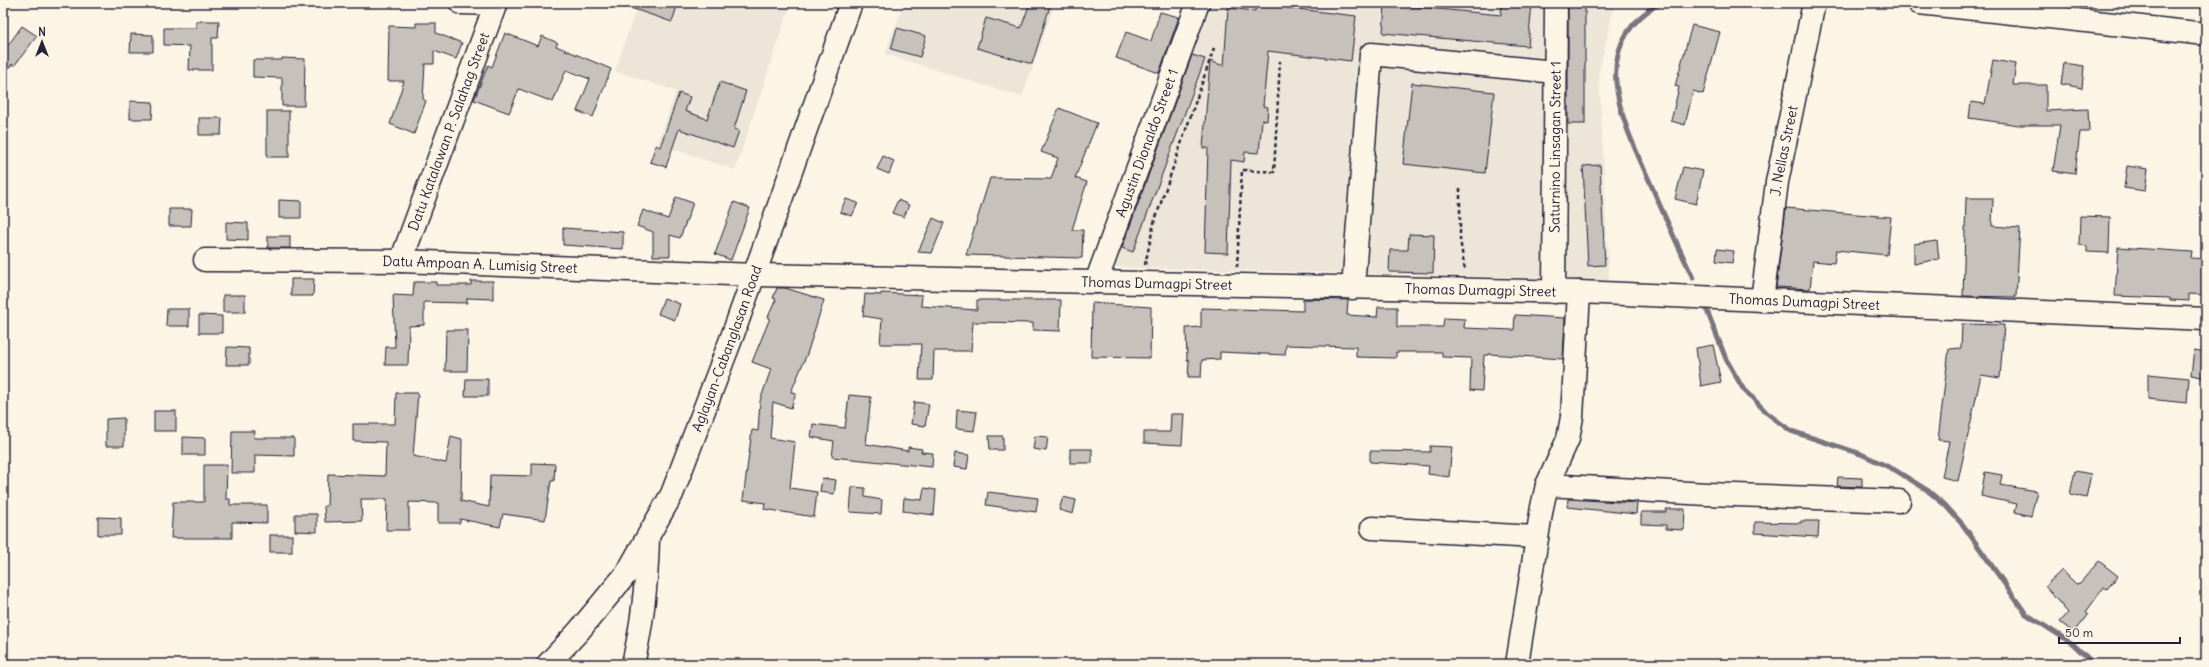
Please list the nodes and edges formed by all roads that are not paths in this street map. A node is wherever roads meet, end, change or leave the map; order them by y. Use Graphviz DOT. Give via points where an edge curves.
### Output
graph roads {
  1 [pos="461,3"];
  2 [pos="495,3"];
  3 [pos="851,3"];
  4 [pos="1198,3"];
  5 [pos="1556,3"];
  6 [pos="1814,3"];
  7 [pos="1919,3"];
  8 [pos="2206,34"];
  9 [pos="1555,72"];
  10 [pos="205,260"];
  11 [pos="401,261"];
  12 [pos="755,275"];
  13 [pos="1096,282"];
  14 [pos="1353,288"];
  15 [pos="1554,292"];
  16 [pos="1579,292"];
  17 [pos="1762,300"];
  18 [pos="2206,319"];
  19 [pos="1547,485"];
  20 [pos="1899,501"];
  21 [pos="1372,528"];
  22 [pos="1537,537"];
  23 [pos="648,538"];
  24 [pos="548,664"];
  25 [pos="633,664"];
  26 [pos="1517,664"];
  1 -- 2 [label="street"];
  2 -- 11 [label="street, Datu Katalawan P. Salahag Street"];
  3 -- 12 [label="street, Aglayan-Cabanglasan Road"];
  4 -- 13 [label="street, Agustin Dionaldo Street 1"];
  5 -- 9 [label="street, Saturnino Linsagan Street 1"];
  6 -- 17 [label="street, J. Nellas Street" via="1777,182"];
  7 -- 8 [label="street"];
  9 -- 14 [label="street" via="1370,54"];
  9 -- 15 [label="street, Saturnino Linsagan Street 1"];
  10 -- 11 [label="street, Datu Ampoan A. Lumisig Street"];
  11 -- 12 [label="street, Datu Ampoan A. Lumisig Street"];
  12 -- 13 [label="street, Thomas Dumagpi Street"];
  12 -- 23 [label="street, Aglayan-Cabanglasan Road" via="672,494"];
  13 -- 14 [label="street, Thomas Dumagpi Street"];
  14 -- 15 [label="street, Thomas Dumagpi Street"];
  15 -- 16 [label="street, Thomas Dumagpi Street"];
  16 -- 17 [label="street, Thomas Dumagpi Street"];
  16 -- 19 [label="street" via="1572,417 1568,439"];
  17 -- 18 [label="street, Thomas Dumagpi Street"];
  19 -- 20 [label="street"];
  19 -- 22 [label="street"];
  21 -- 22 [label="street"];
  22 -- 26 [label="street"];
  23 -- 24 [label="street, Aglayan-Cabanglasan Road" via="627,573"];
  23 -- 25 [label="street" via="643,616"];
}
